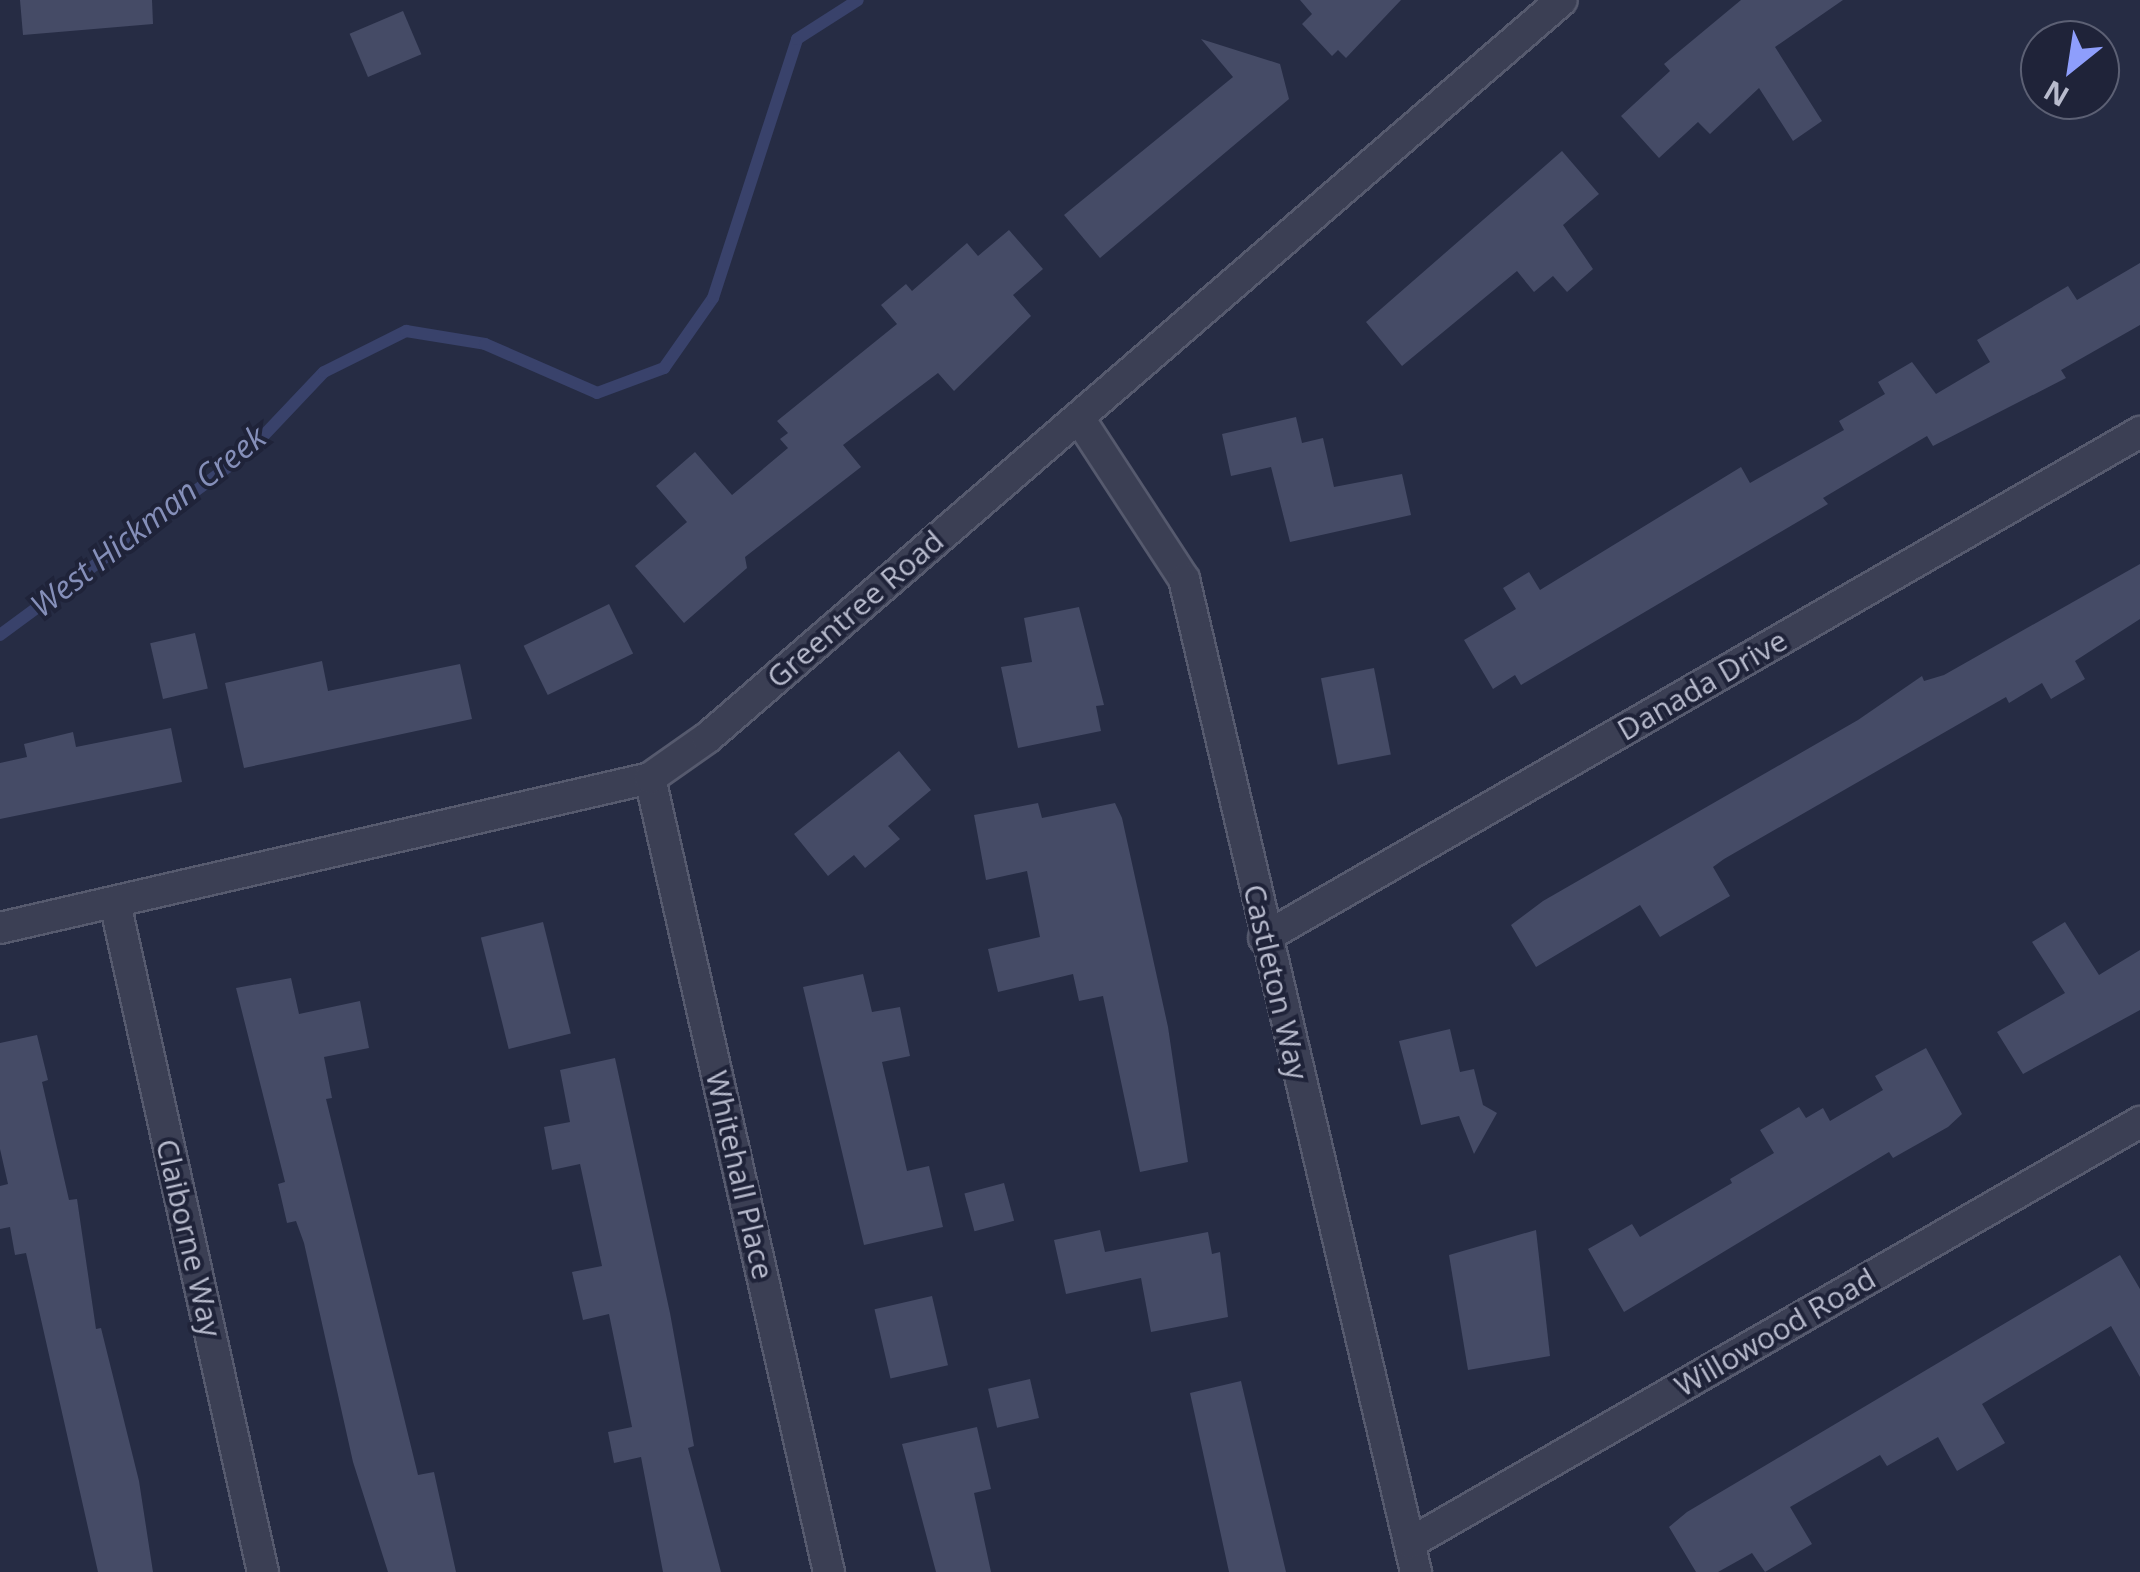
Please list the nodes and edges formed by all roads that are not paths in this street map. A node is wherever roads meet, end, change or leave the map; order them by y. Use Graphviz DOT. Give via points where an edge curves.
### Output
graph roads {
  1 [pos="1562,0"];
  2 [pos="1079,418"];
  3 [pos="2140,432"];
  4 [pos="650,778"];
  5 [pos="115,903"];
  6 [pos="0,928"];
  7 [pos="1264,938"];
  8 [pos="2140,1122"];
  9 [pos="1413,1558"];
  10 [pos="263,1572"];
  11 [pos="829,1572"];
  1 -- 2 [label="street, Greentree Road"];
  2 -- 4 [label="street, Greentree Road" via="707,738"];
  2 -- 7 [label="street, Castleton Way" via="1184,579"];
  3 -- 7 [label="street, Danada Drive"];
  4 -- 5 [label="street, Greentree Road"];
  4 -- 11 [label="street, Whitehall Place"];
  5 -- 6 [label="street, Greentree Road"];
  5 -- 10 [label="street, Claiborne Way"];
  7 -- 9 [label="street, Castleton Way"];
  8 -- 9 [label="street, Willowood Road"];
}
